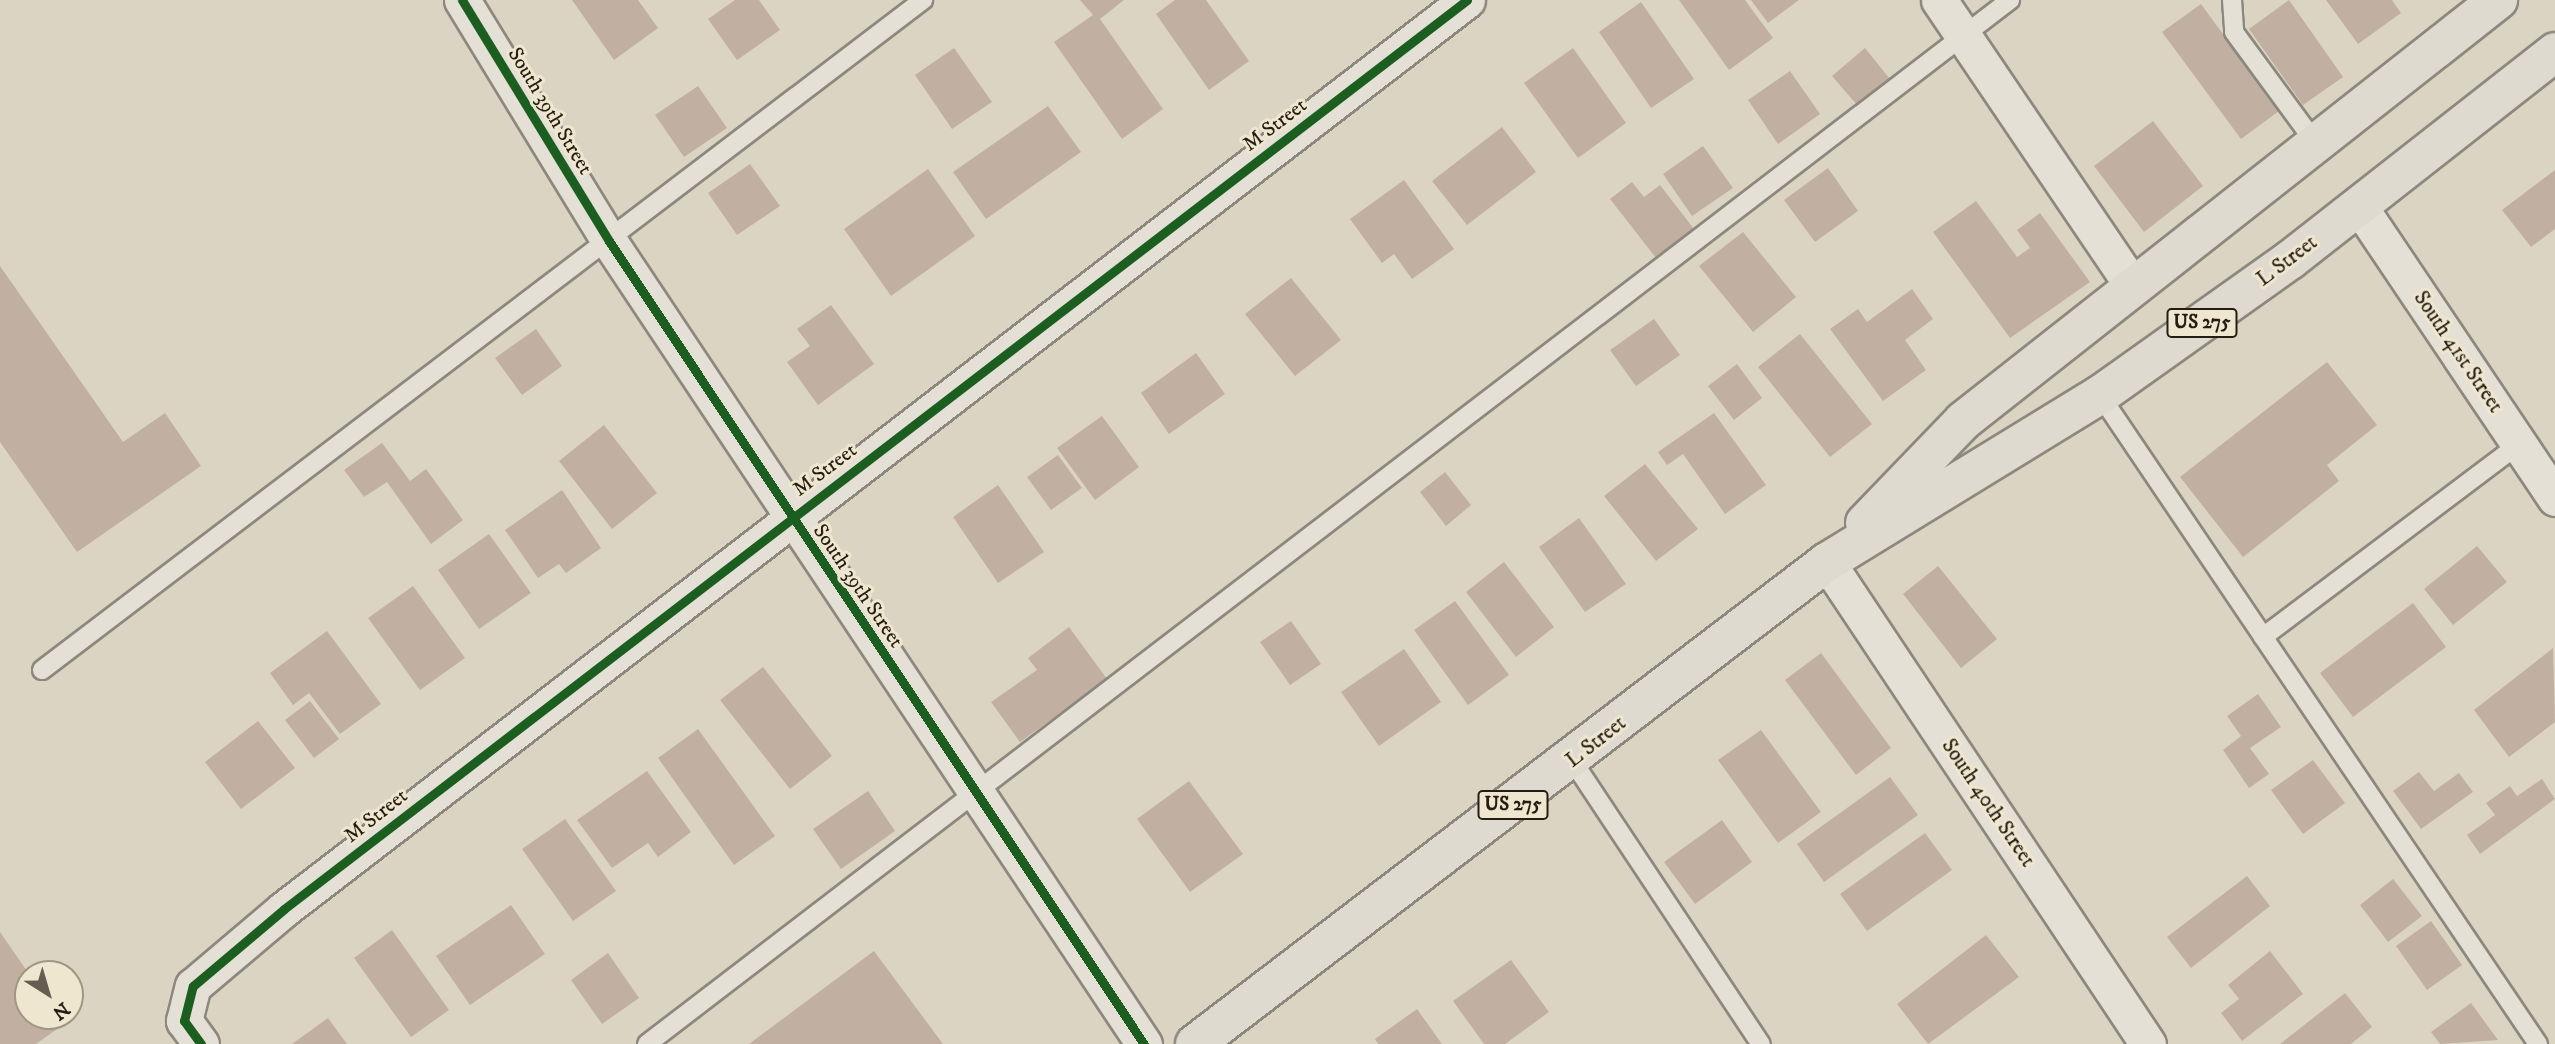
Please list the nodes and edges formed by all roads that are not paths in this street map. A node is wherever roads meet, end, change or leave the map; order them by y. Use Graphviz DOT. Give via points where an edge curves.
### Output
graph roads {
  1 [pos="462,0"];
  2 [pos="923,0"];
  3 [pos="1467,0"];
  4 [pos="1939,0"];
  5 [pos="2010,0"];
  6 [pos="2232,0"];
  7 [pos="2498,0"];
  8 [pos="1963,36"];
  9 [pos="2555,52"];
  10 [pos="2314,141"];
  11 [pos="2359,206"];
  12 [pos="608,241"];
  13 [pos="2132,285"];
  14 [pos="2100,395"];
  15 [pos="2519,444"];
  16 [pos="2555,498"];
  17 [pos="792,517"];
  18 [pos="1828,562"];
  19 [pos="2263,637"];
  20 [pos="42,670"];
  21 [pos="1573,760"];
  22 [pos="976,794"];
  23 [pos="1216,1038"];
  24 [pos="201,1044"];
  25 [pos="647,1044"];
  26 [pos="1144,1044"];
  27 [pos="1761,1044"];
  28 [pos="2148,1044"];
  29 [pos="2538,1044"];
  1 -- 12 [label="street, South 39th Street"];
  2 -- 12 [label="lane"];
  3 -- 17 [label="street, M Street"];
  4 -- 8 [label="street"];
  5 -- 8 [label="lane"];
  6 -- 10 [label="lane" via="2234,32"];
  7 -- 10 [label="main road, L Street / US 275"];
  8 -- 13 [label="street"];
  8 -- 22 [label="lane"];
  9 -- 11 [label="main road, L Street / US 275"];
  10 -- 13 [label="main road, L Street / US 275"];
  11 -- 14 [label="main road, L Street / US 275"];
  11 -- 15 [label="street, South 41st Street"];
  12 -- 17 [label="street, South 39th Street"];
  12 -- 20 [label="lane"];
  13 -- 18 [label="main road, L Street / US 275" via="1963,421"];
  14 -- 18 [label="main road, L Street / US 275"];
  14 -- 19 [label="lane"];
  15 -- 16 [label="street, South 41st Street"];
  15 -- 19 [label="lane"];
  17 -- 22 [label="street, South 39th Street"];
  17 -- 24 [label="street, M Street" via="284,909 193,986 184,1021"];
  18 -- 21 [label="main road, L Street / US 275"];
  18 -- 28 [label="street, South 40th Street"];
  19 -- 29 [label="lane"];
  21 -- 23 [label="main road, L Street / US 275"];
  21 -- 27 [label="lane"];
  22 -- 25 [label="lane"];
  22 -- 26 [label="street, South 39th Street"];
}
